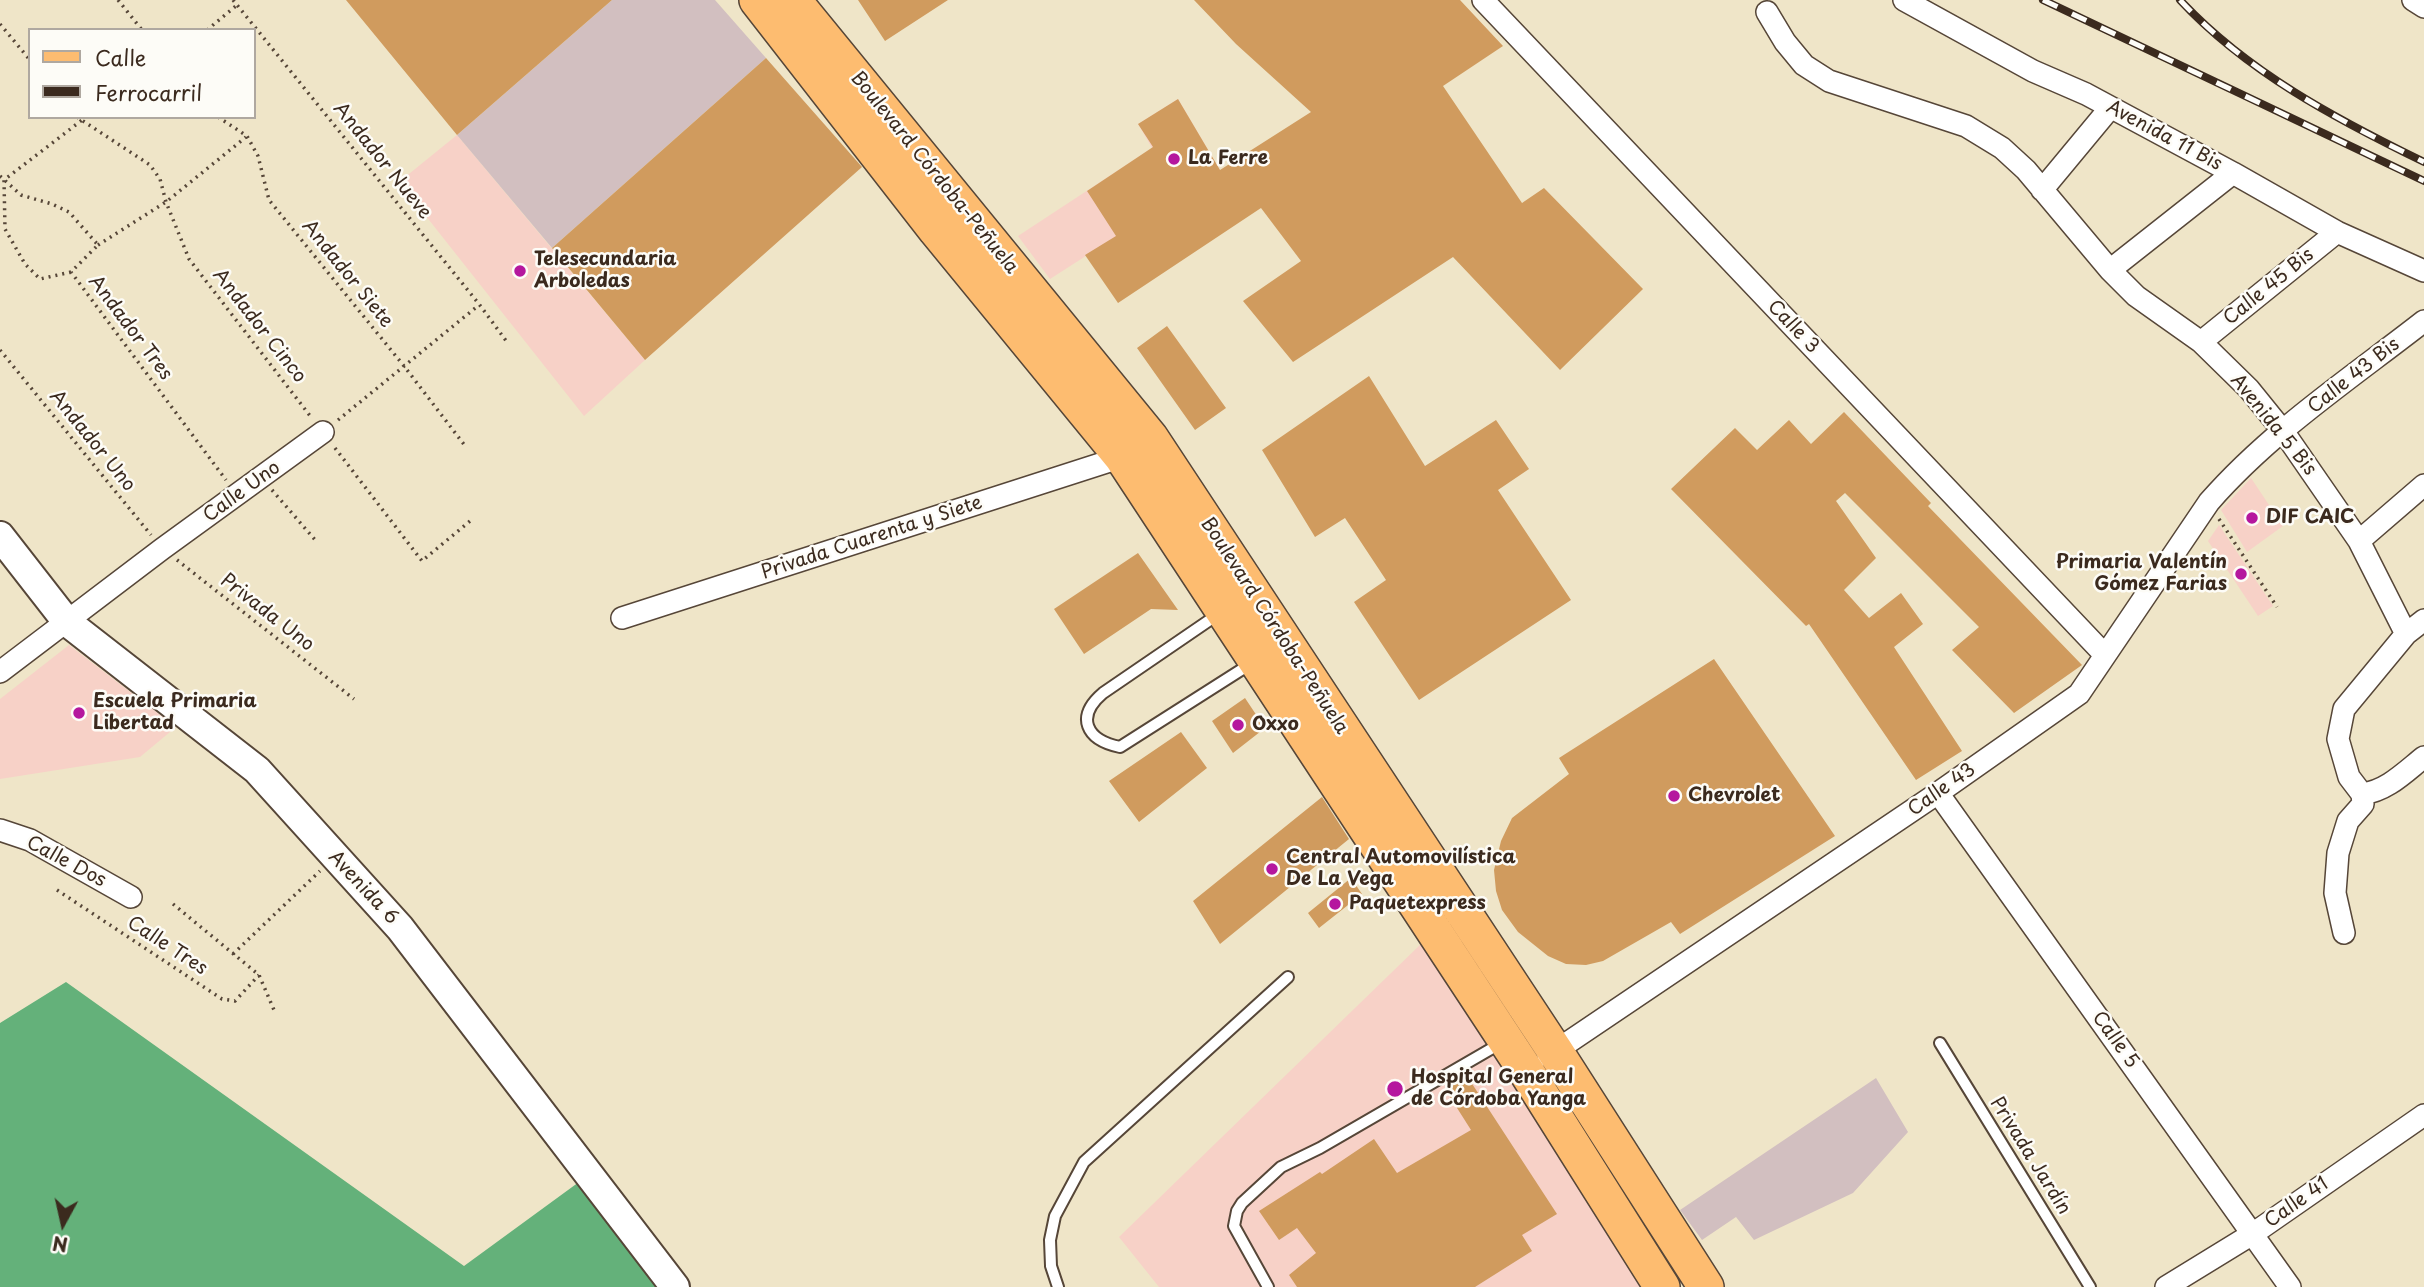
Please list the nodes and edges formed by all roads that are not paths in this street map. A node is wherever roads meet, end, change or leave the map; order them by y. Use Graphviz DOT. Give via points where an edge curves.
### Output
graph roads {
  1 [pos="757,0"];
  2 [pos="793,0"];
  3 [pos="1483,0"];
  4 [pos="1904,0"];
  5 [pos="2413,0"];
  6 [pos="2424,7"];
  7 [pos="1767,12"];
  8 [pos="2110,108"];
  9 [pos="2233,173"];
  10 [pos="2042,190"];
  11 [pos="2337,232"];
  12 [pos="2110,270"];
  13 [pos="2424,271"];
  14 [pos="2424,321"];
  15 [pos="2201,342"];
  16 [pos="2283,431"];
  17 [pos="323,432"];
  18 [pos="1150,437"];
  19 [pos="1122,457"];
  20 [pos="2424,485"];
  21 [pos="0,536"];
  22 [pos="2359,541"];
  23 [pos="1237,601"];
  24 [pos="622,618"];
  25 [pos="2424,620"];
  26 [pos="66,622"];
  27 [pos="2406,634"];
  28 [pos="1270,651"];
  29 [pos="2104,654"];
  30 [pos="0,672"];
  31 [pos="2424,757"];
  32 [pos="1938,793"];
  33 [pos="2362,794"];
  34 [pos="0,830"];
  35 [pos="131,897"];
  36 [pos="2344,933"];
  37 [pos="1288,977"];
  38 [pos="1505,1041"];
  39 [pos="1940,1043"];
  40 [pos="1555,1051"];
  41 [pos="1526,1071"];
  42 [pos="2424,1115"];
  43 [pos="2254,1233"];
  44 [pos="676,1287"];
  45 [pos="1058,1287"];
  46 [pos="1268,1287"];
  47 [pos="1662,1287"];
  48 [pos="1706,1287"];
  49 [pos="2091,1287"];
  50 [pos="2166,1287"];
  51 [pos="2290,1287"];
  1 -- 19 [label="main road, Boulevard Córdoba-Peñuela" via="936,230"];
  2 -- 18 [label="main road, Boulevard Córdoba-Peñuela"];
  3 -- 29 [label="street, Calle 3"];
  4 -- 8 [label="street, Avenida 11 Bis"];
  5 -- 6 [label="street"];
  7 -- 10 [label="street, Avenida 5 Bis" via="1804,65 1829,80 1966,126 2001,148"];
  8 -- 9 [label="street, Avenida 11 Bis"];
  8 -- 10 [label="street"];
  9 -- 11 [label="street, Avenida 11 Bis"];
  9 -- 12 [label="street"];
  10 -- 12 [label="street, Avenida 5 Bis"];
  11 -- 13 [label="street, Avenida 11 Bis"];
  11 -- 15 [label="street, Calle 45 Bis"];
  12 -- 15 [label="street, Avenida 5 Bis" via="2136,296"];
  14 -- 16 [label="street, Calle 43 Bis"];
  15 -- 16 [label="street, Avenida 5 Bis"];
  16 -- 22 [label="street, Avenida 5 Bis"];
  16 -- 29 [label="street, Calle 43" via="2209,502"];
  17 -- 26 [label="street, Calle Uno"];
  18 -- 19 [label="main road"];
  18 -- 23 [label="main road, Boulevard Córdoba-Peñuela"];
  19 -- 23 [label="main road, Boulevard Córdoba-Peñuela"];
  19 -- 24 [label="street, Privada Cuarenta y Siete"];
  20 -- 22 [label="street"];
  21 -- 26 [label="street, Avenida 6"];
  22 -- 27 [label="street, Avenida 5 Bis"];
  23 -- 28 [label="main road, Boulevard Córdoba-Peñuela"];
  23 -- 28 [label="lane" via="1090,703 1086,719 1092,735 1104,744 1120,747"];
  25 -- 27 [label="street"];
  26 -- 30 [label="street, Calle Uno"];
  26 -- 44 [label="street, Avenida 6" via="257,770 400,928"];
  27 -- 33 [label="street" via="2344,709 2338,738 2349,778"];
  28 -- 38 [label="main road, Boulevard Córdoba-Peñuela"];
  28 -- 40 [label="main road, Boulevard Córdoba-Peñuela"];
  29 -- 32 [label="street, Calle 43" via="2079,694"];
  31 -- 33 [label="street" via="2385,788"];
  32 -- 40 [label="street, Calle 43"];
  32 -- 43 [label="street, Calle 5"];
  33 -- 36 [label="street" via="2363,804 2348,821 2338,853 2335,893"];
  34 -- 35 [label="street, Calle Dos" via="30,840"];
  37 -- 45 [label="lane" via="1084,1162 1055,1216 1050,1240"];
  38 -- 41 [label="main road, Boulevard Córdoba-Peñuela"];
  38 -- 46 [label="lane" via="1281,1167 1242,1203 1234,1226"];
  39 -- 49 [label="lane, Privada Jardín"];
  40 -- 41 [label="street, Calle 43"];
  40 -- 48 [label="main road, Boulevard Córdoba-Peñuela"];
  41 -- 47 [label="main road, Boulevard Córdoba-Peñuela"];
  42 -- 43 [label="street, Calle 41"];
  43 -- 50 [label="street, Calle 41"];
  43 -- 51 [label="street, Calle 5"];
}
